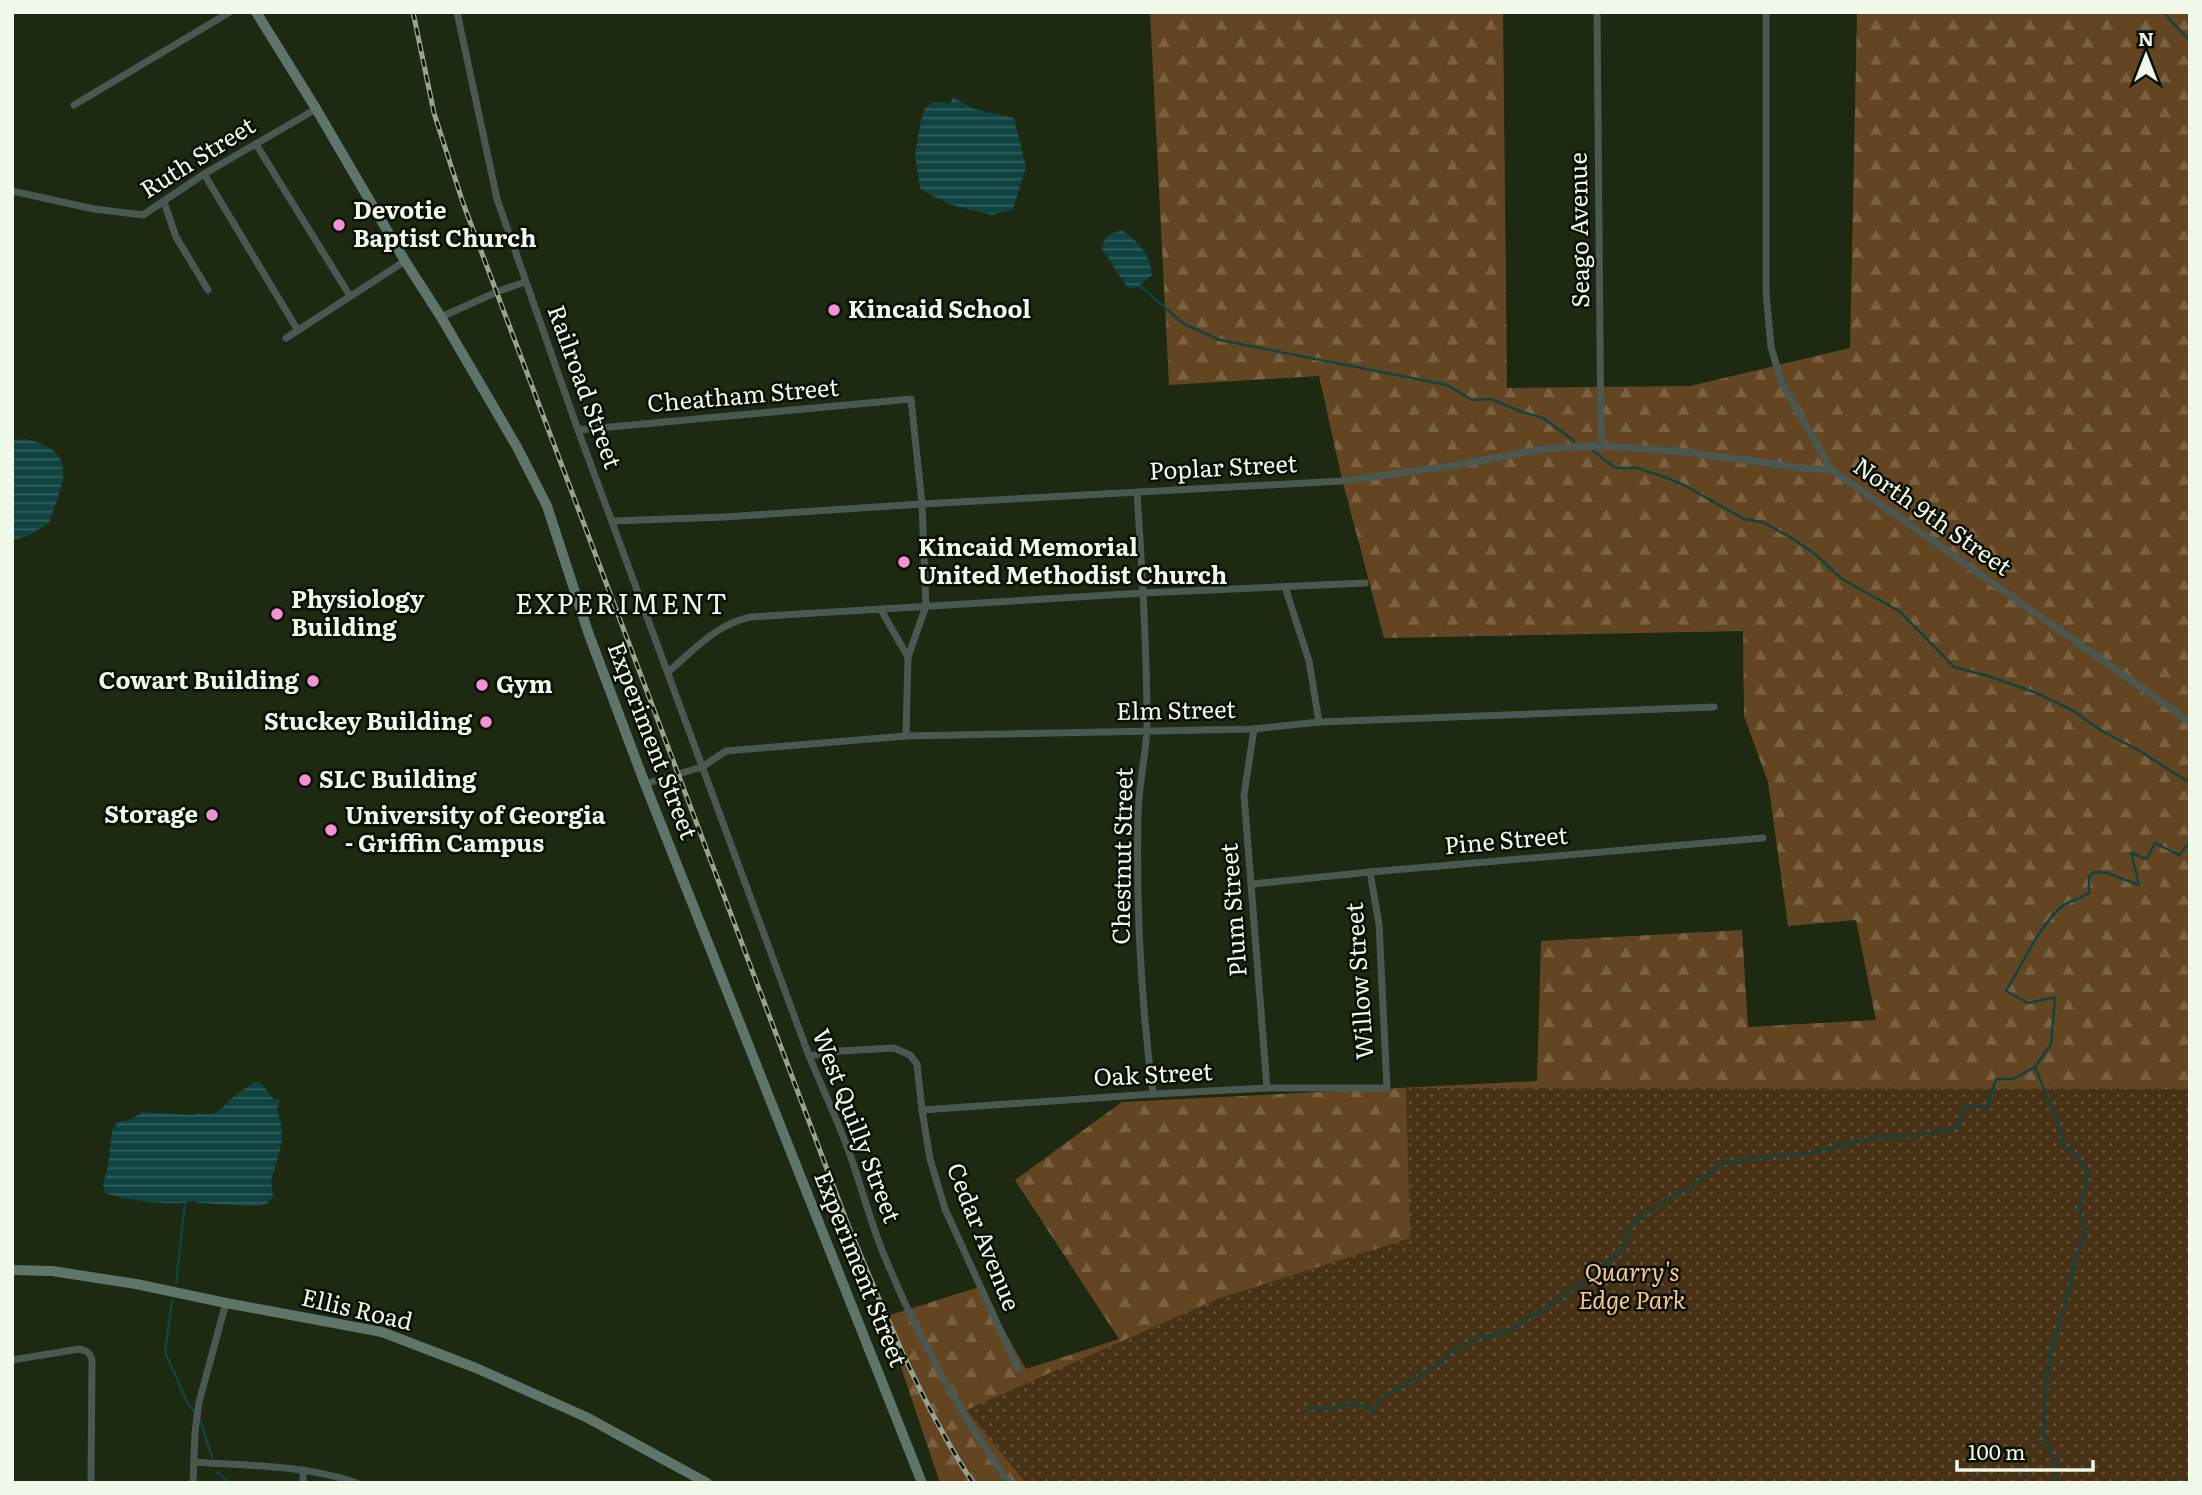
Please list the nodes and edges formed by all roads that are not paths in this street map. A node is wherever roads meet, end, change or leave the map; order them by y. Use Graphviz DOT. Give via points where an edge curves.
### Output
graph roads {
  1 [pos="230,12"];
  2 [pos="256,12"];
  3 [pos="457,12"];
  4 [pos="1597,12"];
  5 [pos="1766,12"];
  6 [pos="74,105"];
  7 [pos="316,109"];
  8 [pos="256,144"];
  9 [pos="204,174"];
  10 [pos="12,191"];
  11 [pos="164,202"];
  12 [pos="405,261"];
  13 [pos="525,282"];
  14 [pos="208,290"];
  15 [pos="350,296"];
  16 [pos="440,317"];
  17 [pos="297,329"];
  18 [pos="286,338"];
  19 [pos="578,430"];
  20 [pos="1601,446"];
  21 [pos="1832,470"];
  22 [pos="1138,492"];
  23 [pos="922,504"];
  24 [pos="613,521"];
  25 [pos="1365,583"];
  26 [pos="1285,587"];
  27 [pos="1143,593"];
  28 [pos="926,606"];
  29 [pos="881,610"];
  30 [pos="908,657"];
  31 [pos="668,672"];
  32 [pos="1714,707"];
  33 [pos="1319,722"];
  34 [pos="2190,722"];
  35 [pos="1254,729"];
  36 [pos="1147,730"];
  37 [pos="906,736"];
  38 [pos="703,766"];
  39 [pos="645,784"];
  40 [pos="1763,838"];
  41 [pos="1370,872"];
  42 [pos="1252,884"];
  43 [pos="808,1056"];
  44 [pos="1267,1088"];
  45 [pos="1387,1088"];
  46 [pos="1153,1094"];
  47 [pos="922,1110"];
  48 [pos="12,1270"];
  49 [pos="226,1303"];
  50 [pos="12,1360"];
  51 [pos="1018,1369"];
  52 [pos="194,1462"];
  53 [pos="303,1470"];
  54 [pos="691,1479"];
  55 [pos="91,1483"];
  56 [pos="193,1483"];
  57 [pos="303,1483"];
  58 [pos="357,1483"];
  59 [pos="708,1483"];
  60 [pos="922,1483"];
  61 [pos="1009,1483"];
  1 -- 6 [label="street"];
  2 -- 7 [label="main road, Experiment Street"];
  3 -- 13 [label="street, Railroad Street" via="496,199"];
  4 -- 20 [label="street, Seago Avenue"];
  5 -- 21 [label="street, North 9th Street" via="1766,293 1771,347 1782,384"];
  7 -- 8 [label="street, Ruth Street"];
  7 -- 12 [label="main road, Experiment Street"];
  8 -- 9 [label="street, Ruth Street"];
  8 -- 15 [label="street"];
  9 -- 11 [label="street, Ruth Street"];
  9 -- 17 [label="street"];
  10 -- 11 [label="street, Ruth Street" via="143,215"];
  11 -- 14 [label="street" via="176,237"];
  12 -- 15 [label="street"];
  12 -- 16 [label="main road, Experiment Street"];
  13 -- 16 [label="street"];
  13 -- 19 [label="street, Railroad Street"];
  15 -- 17 [label="street"];
  16 -- 39 [label="main road, Experiment Street" via="547,506"];
  17 -- 18 [label="street"];
  19 -- 23 [label="street, Cheatham Street" via="911,399"];
  19 -- 24 [label="street, Railroad Street"];
  20 -- 21 [label="street, Poplar Street"];
  20 -- 22 [label="street, Poplar Street" via="1538,450 1342,481"];
  21 -- 34 [label="street, North 9th Street"];
  22 -- 23 [label="street, Poplar Street"];
  22 -- 27 [label="street, Chestnut Street"];
  23 -- 24 [label="street, Poplar Street"];
  23 -- 28 [label="street"];
  24 -- 31 [label="street, Railroad Street"];
  25 -- 26 [label="street"];
  26 -- 27 [label="street"];
  26 -- 33 [label="street" via="1309,661"];
  27 -- 28 [label="street"];
  27 -- 36 [label="street, Chestnut Street"];
  28 -- 29 [label="street"];
  28 -- 30 [label="street"];
  29 -- 30 [label="street"];
  29 -- 31 [label="street" via="733,621"];
  30 -- 37 [label="street"];
  31 -- 38 [label="street, Railroad Street"];
  32 -- 33 [label="street, Elm Street"];
  33 -- 35 [label="street, Elm Street"];
  35 -- 36 [label="street, Elm Street"];
  35 -- 42 [label="street, Plum Street" via="1244,795"];
  36 -- 37 [label="street, Elm Street"];
  36 -- 46 [label="street, Chestnut Street" via="1138,813 1138,931"];
  37 -- 38 [label="street, Elm Street" via="726,751"];
  38 -- 39 [label="street, Elm Street"];
  38 -- 43 [label="street, West Quilly Street"];
  39 -- 60 [label="main road, Experiment Street"];
  40 -- 41 [label="street, Pine Street"];
  41 -- 42 [label="street, Pine Street"];
  41 -- 45 [label="street, Willow Street" via="1379,923"];
  42 -- 44 [label="street, Plum Street"];
  43 -- 47 [label="street, Cedar Avenue" via="894,1048 910,1055 917,1064"];
  43 -- 61 [label="street, West Quilly Street" via="915,1322 949,1390"];
  44 -- 45 [label="street, Oak Street"];
  44 -- 46 [label="street, Oak Street"];
  46 -- 47 [label="street, Oak Street"];
  47 -- 51 [label="street, Cedar Avenue" via="945,1209"];
  48 -- 49 [label="main road, Ellis Road" via="52,1271"];
  49 -- 52 [label="street" via="199,1402"];
  49 -- 54 [label="main road, Ellis Road" via="382,1332 586,1417"];
  50 -- 55 [label="street" via="79,1349 90,1355"];
  52 -- 53 [label="street"];
  52 -- 56 [label="street"];
  53 -- 57 [label="street"];
  53 -- 58 [label="street"];
  54 -- 59 [label="main road, Ellis Road"];
}
